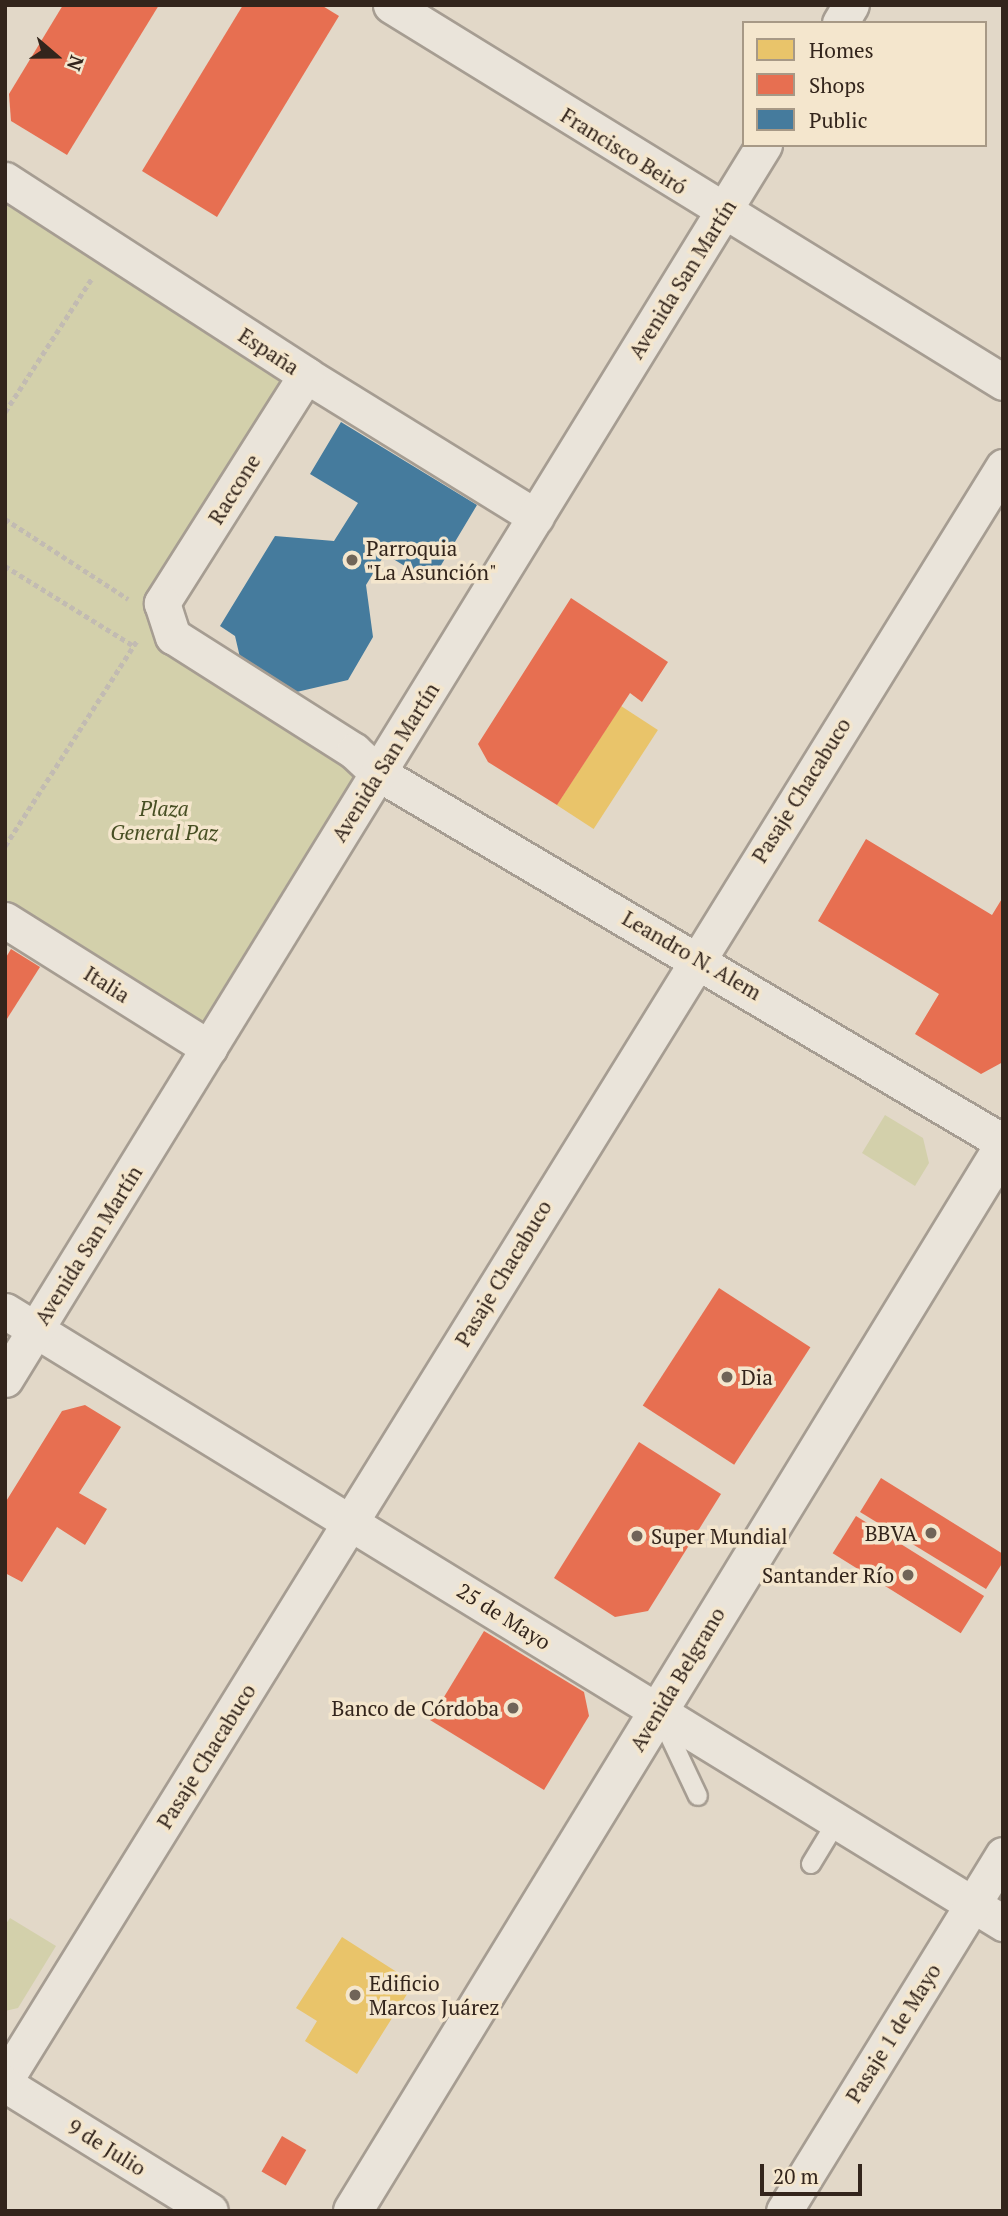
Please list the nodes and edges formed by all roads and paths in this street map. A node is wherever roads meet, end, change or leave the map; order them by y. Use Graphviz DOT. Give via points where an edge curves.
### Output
graph roads {
  1 [pos="851,5"];
  2 [pos="404,8"];
  3 [pos="841,21"];
  4 [pos="763,147"];
  5 [pos="5,180"];
  6 [pos="722,213"];
  7 [pos="111,248"];
  8 [pos="306,375"];
  9 [pos="1003,382"];
  10 [pos="5,412"];
  11 [pos="1003,467"];
  12 [pos="536,517"];
  13 [pos="5,519"];
  14 [pos="5,566"];
  15 [pos="157,609"];
  16 [pos="134,646"];
  17 [pos="378,773"];
  18 [pos="5,846"];
  19 [pos="5,920"];
  20 [pos="696,957"];
  21 [pos="209,1048"];
  22 [pos="1003,1142"];
  23 [pos="1003,1148"];
  24 [pos="5,1311"];
  25 [pos="36,1329"];
  26 [pos="5,1379"];
  27 [pos="352,1521"];
  28 [pos="657,1712"];
  29 [pos="698,1796"];
  30 [pos="837,1821"];
  31 [pos="1003,1855"];
  32 [pos="811,1864"];
  33 [pos="973,1903"];
  34 [pos="1003,1923"];
  35 [pos="5,2082"];
  36 [pos="209,2211"];
  37 [pos="353,2211"];
  38 [pos="784,2211"];
  1 -- 3 [label="street"];
  2 -- 6 [label="street, Francisco Beiró"];
  4 -- 6 [label="street, Avenida San Martín"];
  5 -- 7 [label="street, España"];
  6 -- 9 [label="street, Francisco Beiró"];
  6 -- 12 [label="street, Avenida San Martín"];
  7 -- 8 [label="street, España"];
  7 -- 10 [label="path"];
  8 -- 12 [label="street, España"];
  8 -- 15 [label="street, Raccone"];
  11 -- 20 [label="street, Pasaje Chacabuco"];
  12 -- 17 [label="street, Avenida San Martín"];
  13 -- 15 [label="path"];
  14 -- 16 [label="path"];
  15 -- 16 [label="path"];
  15 -- 17 [label="street, Leandro N. Alem" via="173,636 354,751"];
  16 -- 18 [label="path"];
  17 -- 20 [label="street, Leandro N. Alem"];
  17 -- 21 [label="street, Avenida San Martín"];
  19 -- 21 [label="street, Italia"];
  20 -- 22 [label="street, Leandro N. Alem"];
  20 -- 27 [label="street, Pasaje Chacabuco"];
  21 -- 25 [label="street, Avenida San Martín"];
  23 -- 28 [label="street, Avenida Belgrano"];
  24 -- 25 [label="street, 25 de Mayo"];
  25 -- 26 [label="street, Avenida San Martín"];
  25 -- 27 [label="street, 25 de Mayo"];
  27 -- 28 [label="street, 25 de Mayo"];
  27 -- 35 [label="street, Pasaje Chacabuco"];
  28 -- 29 [label="lane"];
  28 -- 30 [label="street, 25 de Mayo"];
  28 -- 37 [label="street, Avenida Belgrano"];
  30 -- 32 [label="lane"];
  30 -- 33 [label="street, 25 de Mayo"];
  31 -- 33 [label="street, Pasaje 1 de Mayo"];
  33 -- 34 [label="street, 25 de Mayo"];
  33 -- 38 [label="street, Pasaje 1 de Mayo"];
  35 -- 36 [label="street, 9 de Julio"];
}
